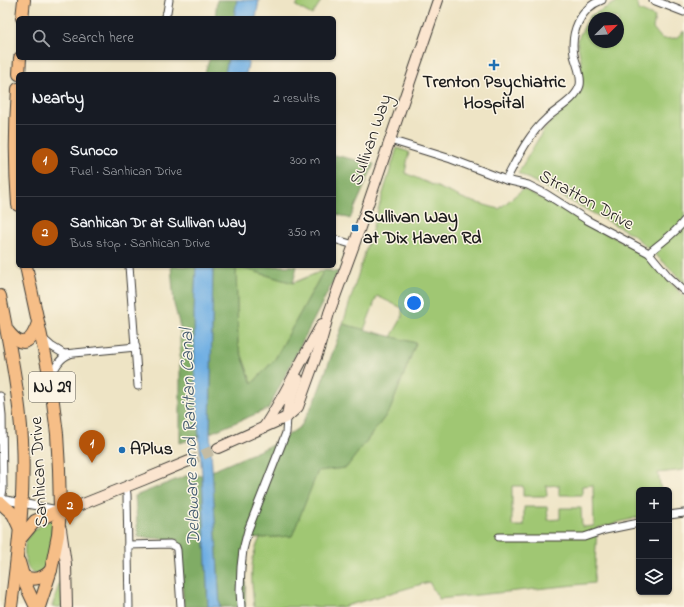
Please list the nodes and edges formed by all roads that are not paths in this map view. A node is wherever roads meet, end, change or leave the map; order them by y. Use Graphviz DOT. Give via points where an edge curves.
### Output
graph roads {
  1 [pos="169,0"];
  2 [pos="438,0"];
  3 [pos="602,0"];
  4 [pos="652,0"];
  5 [pos="684,12"];
  6 [pos="165,16"];
  7 [pos="20,60"];
  8 [pos="19,72"];
  9 [pos="16,113"];
  10 [pos="390,140"];
  11 [pos="16,174"];
  12 [pos="506,180"];
  13 [pos="684,221"];
  14 [pos="336,240"];
  15 [pos="354,245"];
  16 [pos="650,253"];
  17 [pos="26,268"];
  18 [pos="129,268"];
  19 [pos="684,290"];
  20 [pos="0,296"];
  21 [pos="329,314"];
  22 [pos="38,323"];
  23 [pos="6,329"];
  24 [pos="41,336"];
  25 [pos="136,347"];
  26 [pos="70,354"];
  27 [pos="302,359"];
  28 [pos="50,378"];
  29 [pos="138,386"];
  30 [pos="0,396"];
  31 [pos="287,417"];
  32 [pos="264,427"];
  33 [pos="218,448"];
  34 [pos="189,461"];
  35 [pos="126,487"];
  36 [pos="22,503"];
  37 [pos="0,504"];
  38 [pos="684,513"];
  39 [pos="672,515"];
  40 [pos="60,516"];
  41 [pos="636,524"];
  42 [pos="20,535"];
  43 [pos="499,537"];
  44 [pos="128,545"];
  45 [pos="18,555"];
  46 [pos="51,570"];
  47 [pos="23,576"];
  48 [pos="11,607"];
  49 [pos="37,607"];
  50 [pos="67,607"];
  51 [pos="129,607"];
  52 [pos="181,607"];
  53 [pos="241,607"];
  1 -- 6 [label="street"];
  2 -- 10 [label="main road, Sullivan Way"];
  3 -- 12 [label="street" via="584,12 577,23 573,40 580,78 577,91 536,130"];
  4 -- 5 [label="street"];
  7 -- 8 [label="highway"];
  9 -- 11 [label="highway"];
  10 -- 12 [label="street, Stratton Drive" via="449,158"];
  10 -- 15 [label="main road, Sullivan Way"];
  12 -- 16 [label="street, Stratton Drive" via="528,185 540,191 587,220"];
  13 -- 16 [label="street" via="676,233"];
  14 -- 15 [label="street"];
  15 -- 21 [label="main road, Sullivan Way"];
  16 -- 19 [label="street, Stratton Drive" via="668,276"];
  17 -- 22 [label="highway, Sanhican Drive / NJ 29"];
  18 -- 25 [label="street"];
  20 -- 23 [label="highway, NJ 29"];
  21 -- 27 [label="main road, Sullivan Way"];
  21 -- 31 [label="main road, Sullivan Way" via="298,407"];
  22 -- 23 [label="highway" via="32,337 26,341 15,340"];
  22 -- 24 [label="highway, Sanhican Drive / NJ 29"];
  23 -- 36 [label="highway, NJ 29" via="21,422"];
  24 -- 26 [label="street" via="51,346 64,354"];
  24 -- 28 [label="highway, Sanhican Drive / NJ 29"];
  25 -- 26 [label="street"];
  25 -- 29 [label="street"];
  26 -- 28 [label="street" via="64,356"];
  27 -- 31 [label="main road"];
  27 -- 32 [label="main road, Sullivan Way" via="282,399"];
  28 -- 40 [label="highway, Sanhican Drive / NJ 29" via="57,434"];
  30 -- 37 [label="street" via="3,490"];
  31 -- 32 [label="main road, Sullivan Way"];
  31 -- 53 [label="street" via="286,432 248,530 243,550"];
  32 -- 33 [label="main road, Sullivan Way"];
  34 -- 35 [label="main road"];
  35 -- 40 [label="main road"];
  35 -- 44 [label="street"];
  36 -- 37 [label="street" via="6,500"];
  36 -- 40 [label="street"];
  36 -- 42 [label="highway, NJ 29"];
  37 -- 42 [label="highway" via="12,514"];
  38 -- 39 [label="street"];
  40 -- 42 [label="highway" via="35,522"];
  40 -- 46 [label="highway, NJ 29"];
  40 -- 50 [label="main road, Sanhican Drive" via="66,564"];
  41 -- 43 [label="street" via="584,537"];
  42 -- 45 [label="highway, NJ 29"];
  44 -- 51 [label="street"];
  44 -- 52 [label="street" via="170,544 176,547"];
  45 -- 47 [label="highway"];
  45 -- 48 [label="highway, NJ 29"];
  46 -- 47 [label="highway" via="40,578"];
  46 -- 49 [label="highway, NJ 29"];
  47 -- 49 [label="highway"];
}
